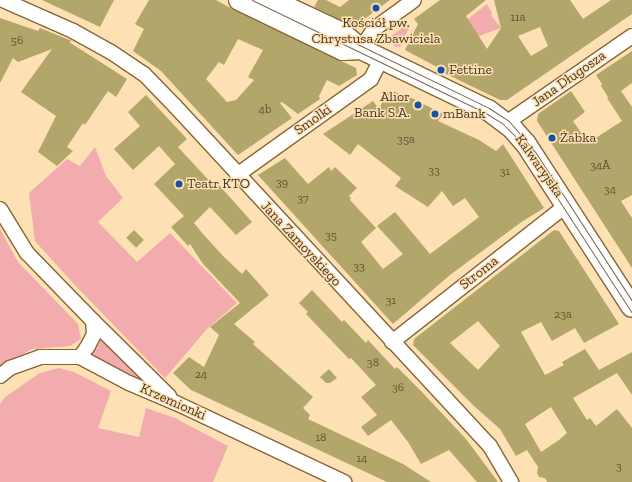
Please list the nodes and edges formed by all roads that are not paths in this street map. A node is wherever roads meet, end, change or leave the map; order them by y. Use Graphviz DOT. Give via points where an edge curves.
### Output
graph roads {
  1 [pos="3,0"];
  2 [pos="239,0"];
  3 [pos="272,0"];
  4 [pos="414,0"];
  5 [pos="632,36"];
  6 [pos="361,49"];
  7 [pos="381,59"];
  8 [pos="506,123"];
  9 [pos="237,175"];
  10 [pos="567,206"];
  11 [pos="0,209"];
  12 [pos="632,307"];
  13 [pos="93,321"];
  14 [pos="392,342"];
  15 [pos="80,357"];
  16 [pos="0,376"];
  17 [pos="176,403"];
  18 [pos="344,482"];
  19 [pos="511,482"];
  1 -- 9 [label="street, Jana Zamoyskiego" via="73,31 144,74"];
  2 -- 6 [label="street, Kalwaryjska" via="343,50"];
  3 -- 6 [label="street, Kalwaryjska" via="342,34"];
  4 -- 6 [label="street" via="374,29"];
  5 -- 8 [label="street, Jana Długosza"];
  6 -- 7 [label="street, Kalwaryjska"];
  7 -- 8 [label="street, Kalwaryjska" via="488,110"];
  7 -- 9 [label="street, Smolki" via="371,79"];
  8 -- 10 [label="street, Kalwaryjska" via="526,144"];
  9 -- 14 [label="street, Jana Zamoyskiego"];
  10 -- 12 [label="street, Kalwaryjska"];
  10 -- 14 [label="street, Stroma"];
  11 -- 13 [label="street" via="27,253"];
  13 -- 15 [label="street" via="94,334"];
  13 -- 17 [label="street"];
  14 -- 19 [label="street, Jana Zamoyskiego" via="490,446"];
  15 -- 16 [label="street, Krzemionki" via="40,357 10,368"];
  15 -- 17 [label="street, Krzemionki" via="129,383"];
  17 -- 18 [label="street, Krzemionki"];
}
